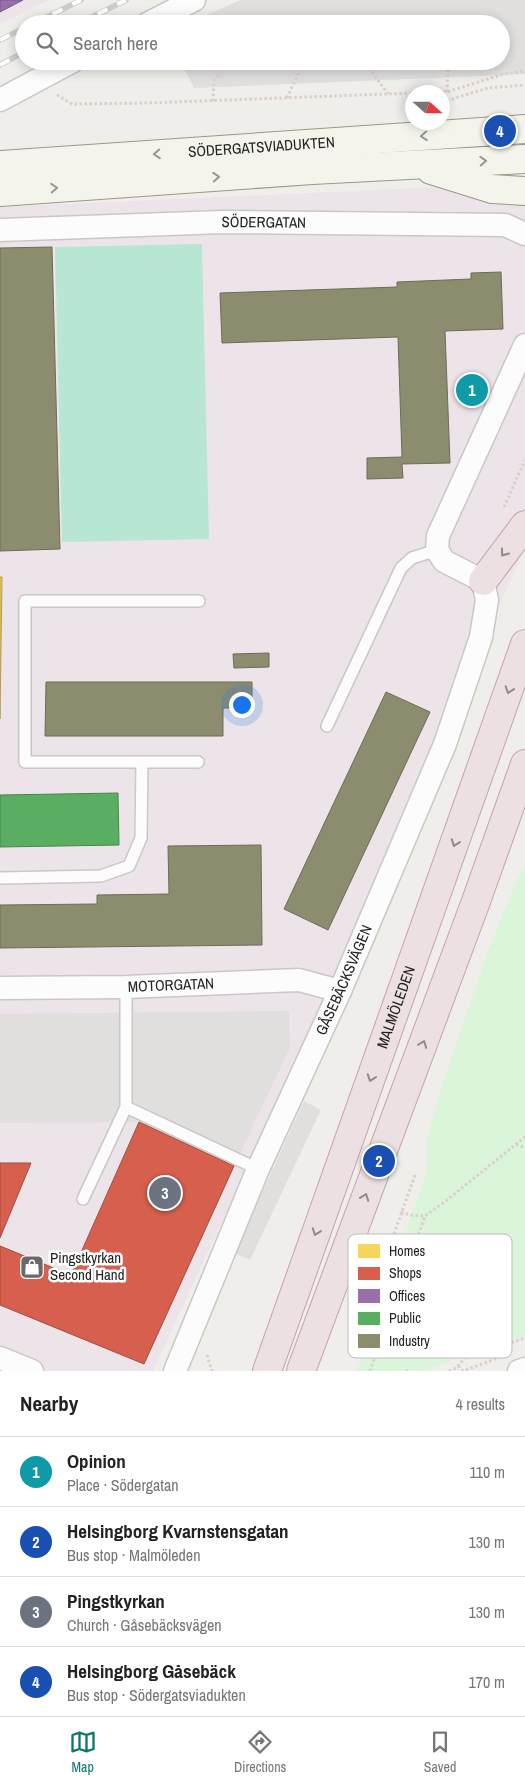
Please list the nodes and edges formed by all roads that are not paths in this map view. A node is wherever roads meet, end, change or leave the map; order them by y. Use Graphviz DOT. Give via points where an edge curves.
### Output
graph roads {
  1 [pos="194,0"];
  2 [pos="165,15"];
  3 [pos="55,70"];
  4 [pos="0,100"];
  5 [pos="525,130"];
  6 [pos="525,159"];
  7 [pos="2,164"];
  8 [pos="415,164"];
  9 [pos="525,191"];
  10 [pos="2,192"];
  11 [pos="0,230"];
  12 [pos="525,234"];
  13 [pos="525,344"];
  14 [pos="525,525"];
  15 [pos="437,550"];
  16 [pos="484,582"];
  17 [pos="199,601"];
  18 [pos="525,644"];
  19 [pos="327,726"];
  20 [pos="142,762"];
  21 [pos="198,762"];
  22 [pos="525,764"];
  23 [pos="525,811"];
  24 [pos="0,878"];
  25 [pos="475,904"];
  26 [pos="126,987"];
  27 [pos="0,988"];
  28 [pos="340,991"];
  29 [pos="126,1107"];
  30 [pos="258,1169"];
  31 [pos="83,1199"];
  32 [pos="352,1234"];
  33 [pos="348,1245"];
  34 [pos="0,1358"];
  35 [pos="525,1369"];
  36 [pos="32,1371"];
  37 [pos="175,1371"];
  38 [pos="266,1371"];
  39 [pos="301,1371"];
  40 [pos="519,1371"];
  1 -- 2 [label="street"];
  3 -- 4 [label="street"];
  5 -- 7 [label="main road, SÖDERGATSVIADUKTEN, one-way"];
  8 -- 6 [label="main road, SÖDERGATSVIADUKTEN, one-way"];
  8 -- 9 [label="main road" via="492,189"];
  10 -- 8 [label="main road, SÖDERGATSVIADUKTEN, one-way"];
  11 -- 12 [label="street, SÖDERGATAN" via="223,222 505,225"];
  13 -- 15 [label="street" via="438,536"];
  14 -- 16 [label="highway, one-way"];
  15 -- 16 [label="street" via="444,561"];
  15 -- 19 [label="lane" via="412,558 401,568"];
  16 -- 28 [label="street, GÅSEBÄCKSVÄGEN" via="486,600 481,637 445,744"];
  17 -- 20 [label="lane" via="25,601 25,762"];
  18 -- 38 [label="highway, MALMÖLEDEN, one-way"];
  20 -- 21 [label="lane"];
  20 -- 24 [label="lane" via="141,838 129,866 101,876"];
  22 -- 25 [label="highway"];
  23 -- 25 [label="highway"];
  32 -- 25 [label="highway, one-way"];
  26 -- 27 [label="street, MOTORGATAN"];
  26 -- 28 [label="street, MOTORGATAN" via="299,980"];
  26 -- 29 [label="lane"];
  28 -- 30 [label="street, GÅSEBÄCKSVÄGEN"];
  29 -- 30 [label="lane"];
  29 -- 31 [label="lane"];
  30 -- 37 [label="street, GÅSEBÄCKSVÄGEN"];
  39 -- 33 [label="highway, one-way"];
  34 -- 36 [label="street"];
  35 -- 40 [label="street"];
}
